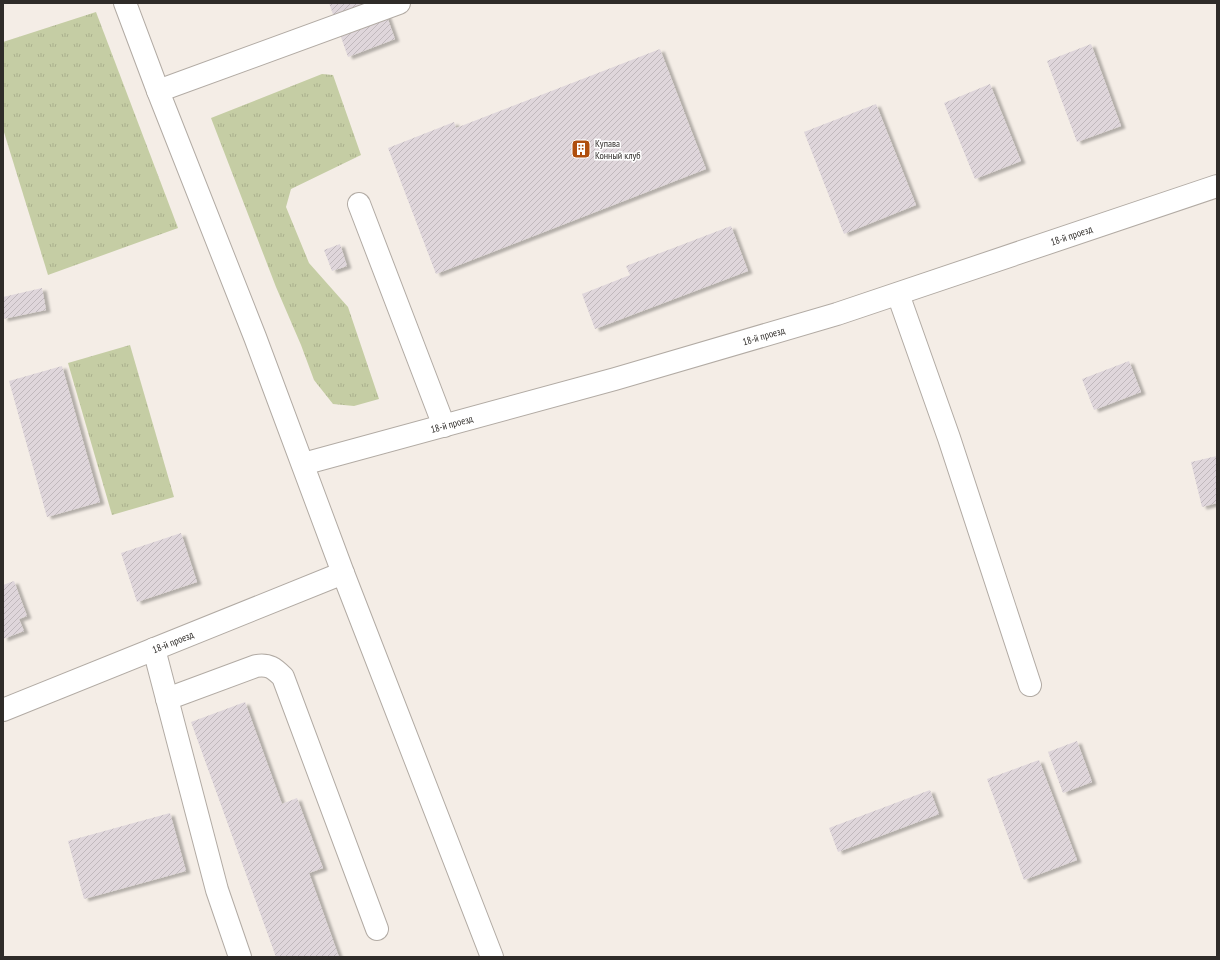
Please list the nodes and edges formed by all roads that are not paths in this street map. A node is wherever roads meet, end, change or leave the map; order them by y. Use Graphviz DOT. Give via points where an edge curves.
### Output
graph roads {
  1 [pos="125,3"];
  2 [pos="399,3"];
  3 [pos="158,91"];
  4 [pos="1217,186"];
  5 [pos="359,204"];
  6 [pos="898,294"];
  7 [pos="444,426"];
  8 [pos="303,464"];
  9 [pos="343,574"];
  10 [pos="154,649"];
  11 [pos="1030,685"];
  12 [pos="167,699"];
  13 [pos="3,710"];
  14 [pos="377,929"];
  15 [pos="240,957"];
  16 [pos="492,957"];
  1 -- 3 [label="street"];
  2 -- 3 [label="street"];
  3 -- 8 [label="street"];
  4 -- 6 [label="street, 18-й проезд"];
  5 -- 7 [label="street"];
  6 -- 7 [label="street, 18-й проезд" via="822,319"];
  6 -- 11 [label="street" via="949,438"];
  7 -- 8 [label="street, 18-й проезд"];
  8 -- 9 [label="street"];
  9 -- 10 [label="street, 18-й проезд"];
  9 -- 16 [label="street"];
  10 -- 12 [label="street"];
  10 -- 13 [label="street, 18-й проезд"];
  12 -- 14 [label="street" via="256,666 274,668 283,677"];
  12 -- 15 [label="street" via="217,890"];
}
